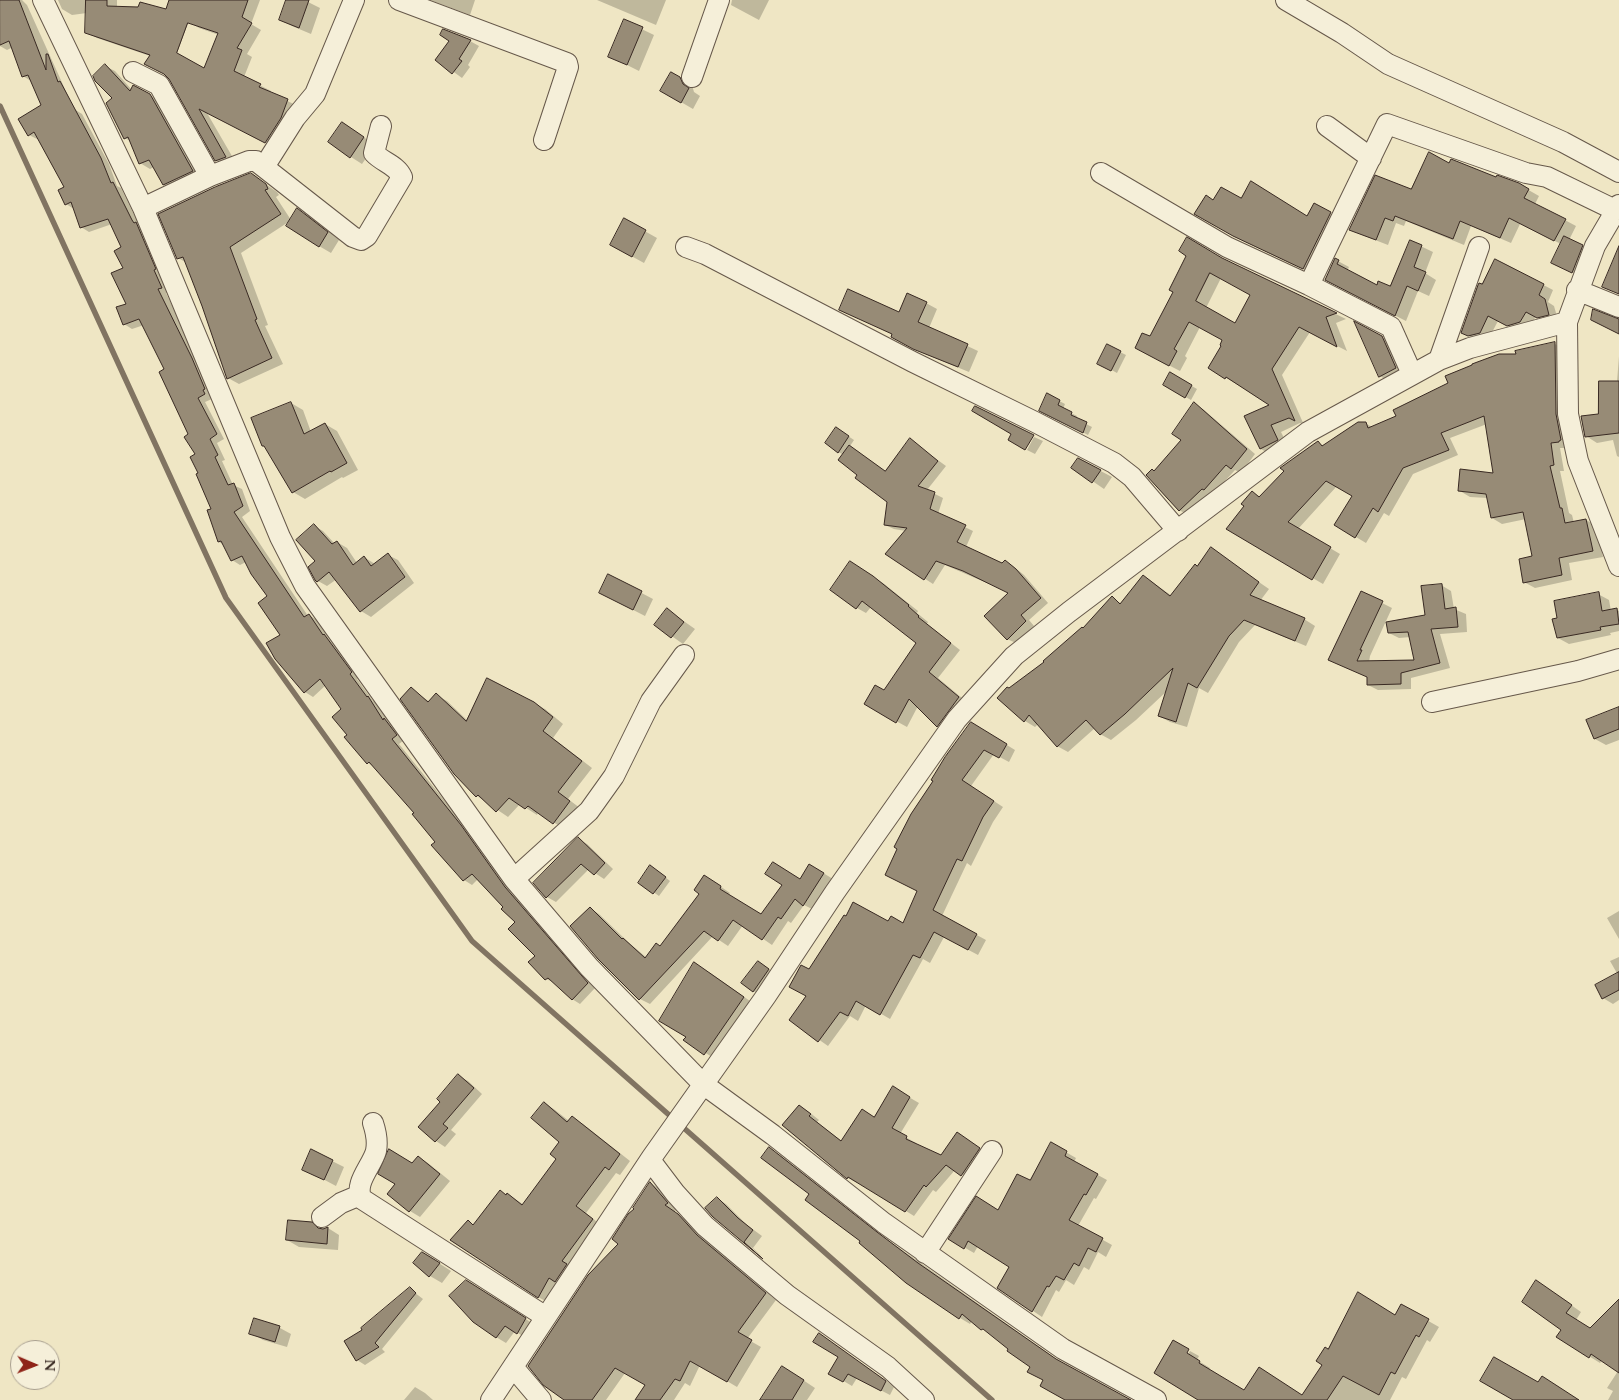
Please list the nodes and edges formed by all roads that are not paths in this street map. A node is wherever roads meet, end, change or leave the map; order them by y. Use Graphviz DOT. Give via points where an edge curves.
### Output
graph roads {
  1 [pos="43,0"];
  2 [pos="354,0"];
  3 [pos="399,0"];
  4 [pos="719,0"];
  5 [pos="1286,0"];
  6 [pos="133,72"];
  7 [pos="692,77"];
  8 [pos="382,126"];
  9 [pos="1327,126"];
  10 [pos="544,140"];
  11 [pos="1371,158"];
  12 [pos="264,167"];
  13 [pos="1619,172"];
  14 [pos="1101,173"];
  15 [pos="210,176"];
  16 [pos="143,208"];
  17 [pos="1617,208"];
  18 [pos="686,247"];
  19 [pos="1479,247"];
  20 [pos="1310,285"];
  21 [pos="1577,290"];
  22 [pos="1619,307"];
  23 [pos="1567,322"];
  24 [pos="1439,360"];
  25 [pos="1412,374"];
  26 [pos="1178,531"];
  27 [pos="1619,566"];
  28 [pos="684,655"];
  29 [pos="1619,659"];
  30 [pos="1432,702"];
  31 [pos="514,879"];
  32 [pos="703,1084"];
  33 [pos="373,1122"];
  34 [pos="992,1151"];
  35 [pos="651,1159"];
  36 [pos="360,1195"];
  37 [pos="322,1217"];
  38 [pos="925,1253"];
  39 [pos="546,1317"];
  40 [pos="513,1366"];
  41 [pos="490,1400"];
  42 [pos="541,1400"];
  43 [pos="924,1400"];
  44 [pos="1156,1400"];
  1 -- 16 [label="street"];
  2 -- 12 [label="street" via="315,94 295,118"];
  3 -- 10 [label="street" via="567,63"];
  4 -- 7 [label="street"];
  5 -- 13 [label="street" via="1388,64 1563,142"];
  6 -- 15 [label="street" via="159,85"];
  8 -- 12 [label="street" via="374,153 400,170 402,176 367,236 361,240"];
  9 -- 11 [label="street"];
  11 -- 17 [label="street" via="1387,124 1526,173 1547,177"];
  11 -- 20 [label="street"];
  12 -- 15 [label="street" via="253,160"];
  14 -- 20 [label="street" via="1226,247"];
  15 -- 16 [label="street"];
  16 -- 31 [label="street" via="280,537 305,586"];
  17 -- 21 [label="street" via="1594,246"];
  18 -- 26 [label="street" via="1114,463 1132,477"];
  19 -- 24 [label="street"];
  20 -- 25 [label="street" via="1391,327"];
  21 -- 22 [label="street"];
  21 -- 23 [label="street"];
  23 -- 24 [label="street" via="1470,348"];
  23 -- 27 [label="street" via="1568,414 1578,461"];
  24 -- 25 [label="street"];
  25 -- 26 [label="street" via="1308,432"];
  26 -- 32 [label="street" via="1014,656 957,718"];
  28 -- 31 [label="street" via="651,701 614,776 589,810"];
  29 -- 30 [label="street"];
  31 -- 32 [label="street" via="589,967"];
  32 -- 35 [label="street"];
  32 -- 38 [label="street"];
  33 -- 36 [label="street" via="376,1152 360,1184"];
  34 -- 38 [label="street"];
  35 -- 39 [label="street"];
  35 -- 43 [label="street" via="675,1193 705,1226 787,1295 888,1367"];
  36 -- 37 [label="street"];
  36 -- 39 [label="street" via="362,1200"];
  38 -- 44 [label="street" via="1063,1348"];
  39 -- 40 [label="street"];
  40 -- 41 [label="street"];
  40 -- 42 [label="street"];
}
